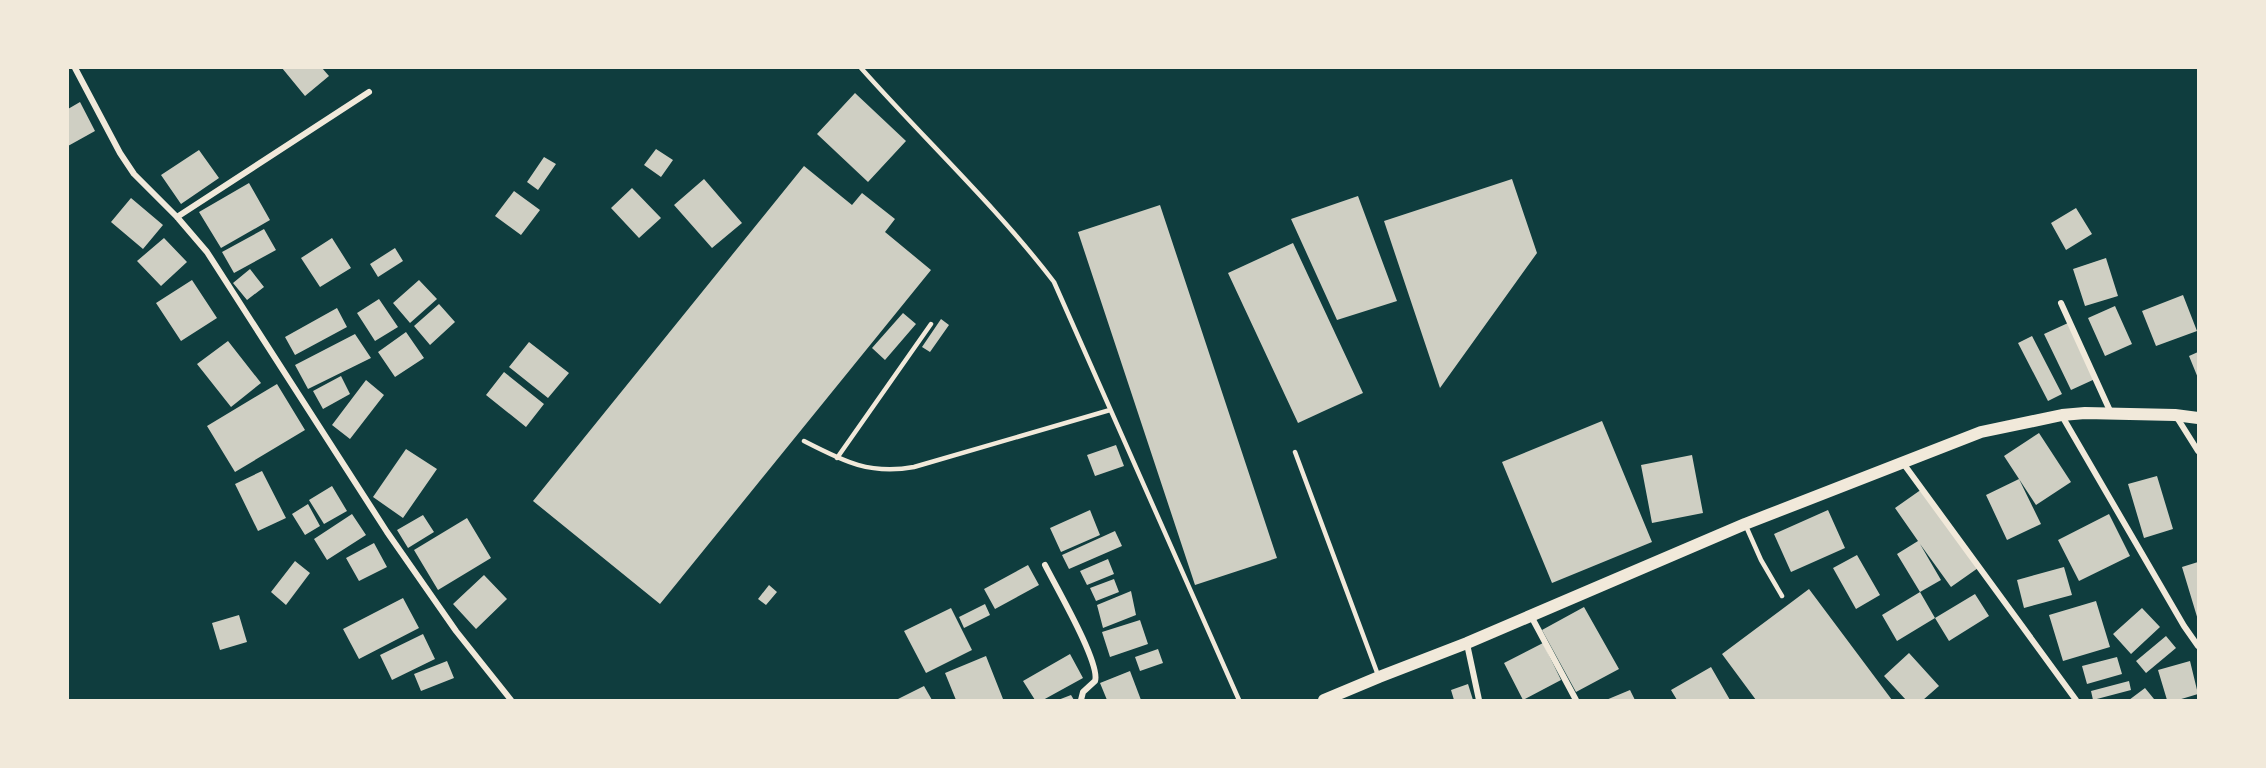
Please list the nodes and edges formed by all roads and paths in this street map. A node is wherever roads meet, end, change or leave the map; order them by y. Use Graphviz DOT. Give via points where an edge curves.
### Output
graph roads {
  1 [pos="75,68"];
  2 [pos="861,68"];
  3 [pos="369,92"];
  4 [pos="177,217"];
  5 [pos="2061,303"];
  6 [pos="931,324"];
  7 [pos="1110,410"];
  8 [pos="2111,412"];
  9 [pos="2062,415"];
  10 [pos="2175,416"];
  11 [pos="2199,418"];
  12 [pos="804,441"];
  13 [pos="2199,451"];
  14 [pos="1294,452"];
  15 [pos="837,458"];
  16 [pos="1903,463"];
  17 [pos="1745,524"];
  18 [pos="1045,565"];
  19 [pos="1782,596"];
  20 [pos="1531,616"];
  21 [pos="1467,643"];
  22 [pos="2199,646"];
  23 [pos="1378,677"];
  24 [pos="511,700"];
  25 [pos="1082,700"];
  26 [pos="1239,700"];
  27 [pos="1324,700"];
  28 [pos="1479,700"];
  29 [pos="1576,700"];
  30 [pos="2076,700"];
  1 -- 4 [label="street" via="134,174"];
  2 -- 7 [label="lane" via="982,195 1054,282"];
  3 -- 4 [label="street"];
  4 -- 24 [label="street" via="207,252 393,541 456,631"];
  5 -- 8 [label="street"];
  6 -- 15 [label="lane"];
  7 -- 15 [label="lane" via="897,470 879,471"];
  7 -- 26 [label="lane"];
  8 -- 9 [label="main road"];
  8 -- 10 [label="main road"];
  9 -- 16 [label="main road" via="1982,432"];
  9 -- 22 [label="street"];
  10 -- 11 [label="main road"];
  10 -- 13 [label="street"];
  12 -- 15 [label="lane"];
  14 -- 23 [label="lane"];
  16 -- 17 [label="main road"];
  16 -- 30 [label="street"];
  17 -- 19 [label="lane"];
  17 -- 20 [label="main road"];
  18 -- 25 [label="street" via="1096,672 1095,681 1083,692"];
  20 -- 21 [label="main road"];
  20 -- 29 [label="street"];
  21 -- 23 [label="main road"];
  21 -- 28 [label="street"];
  23 -- 27 [label="main road"];
}
